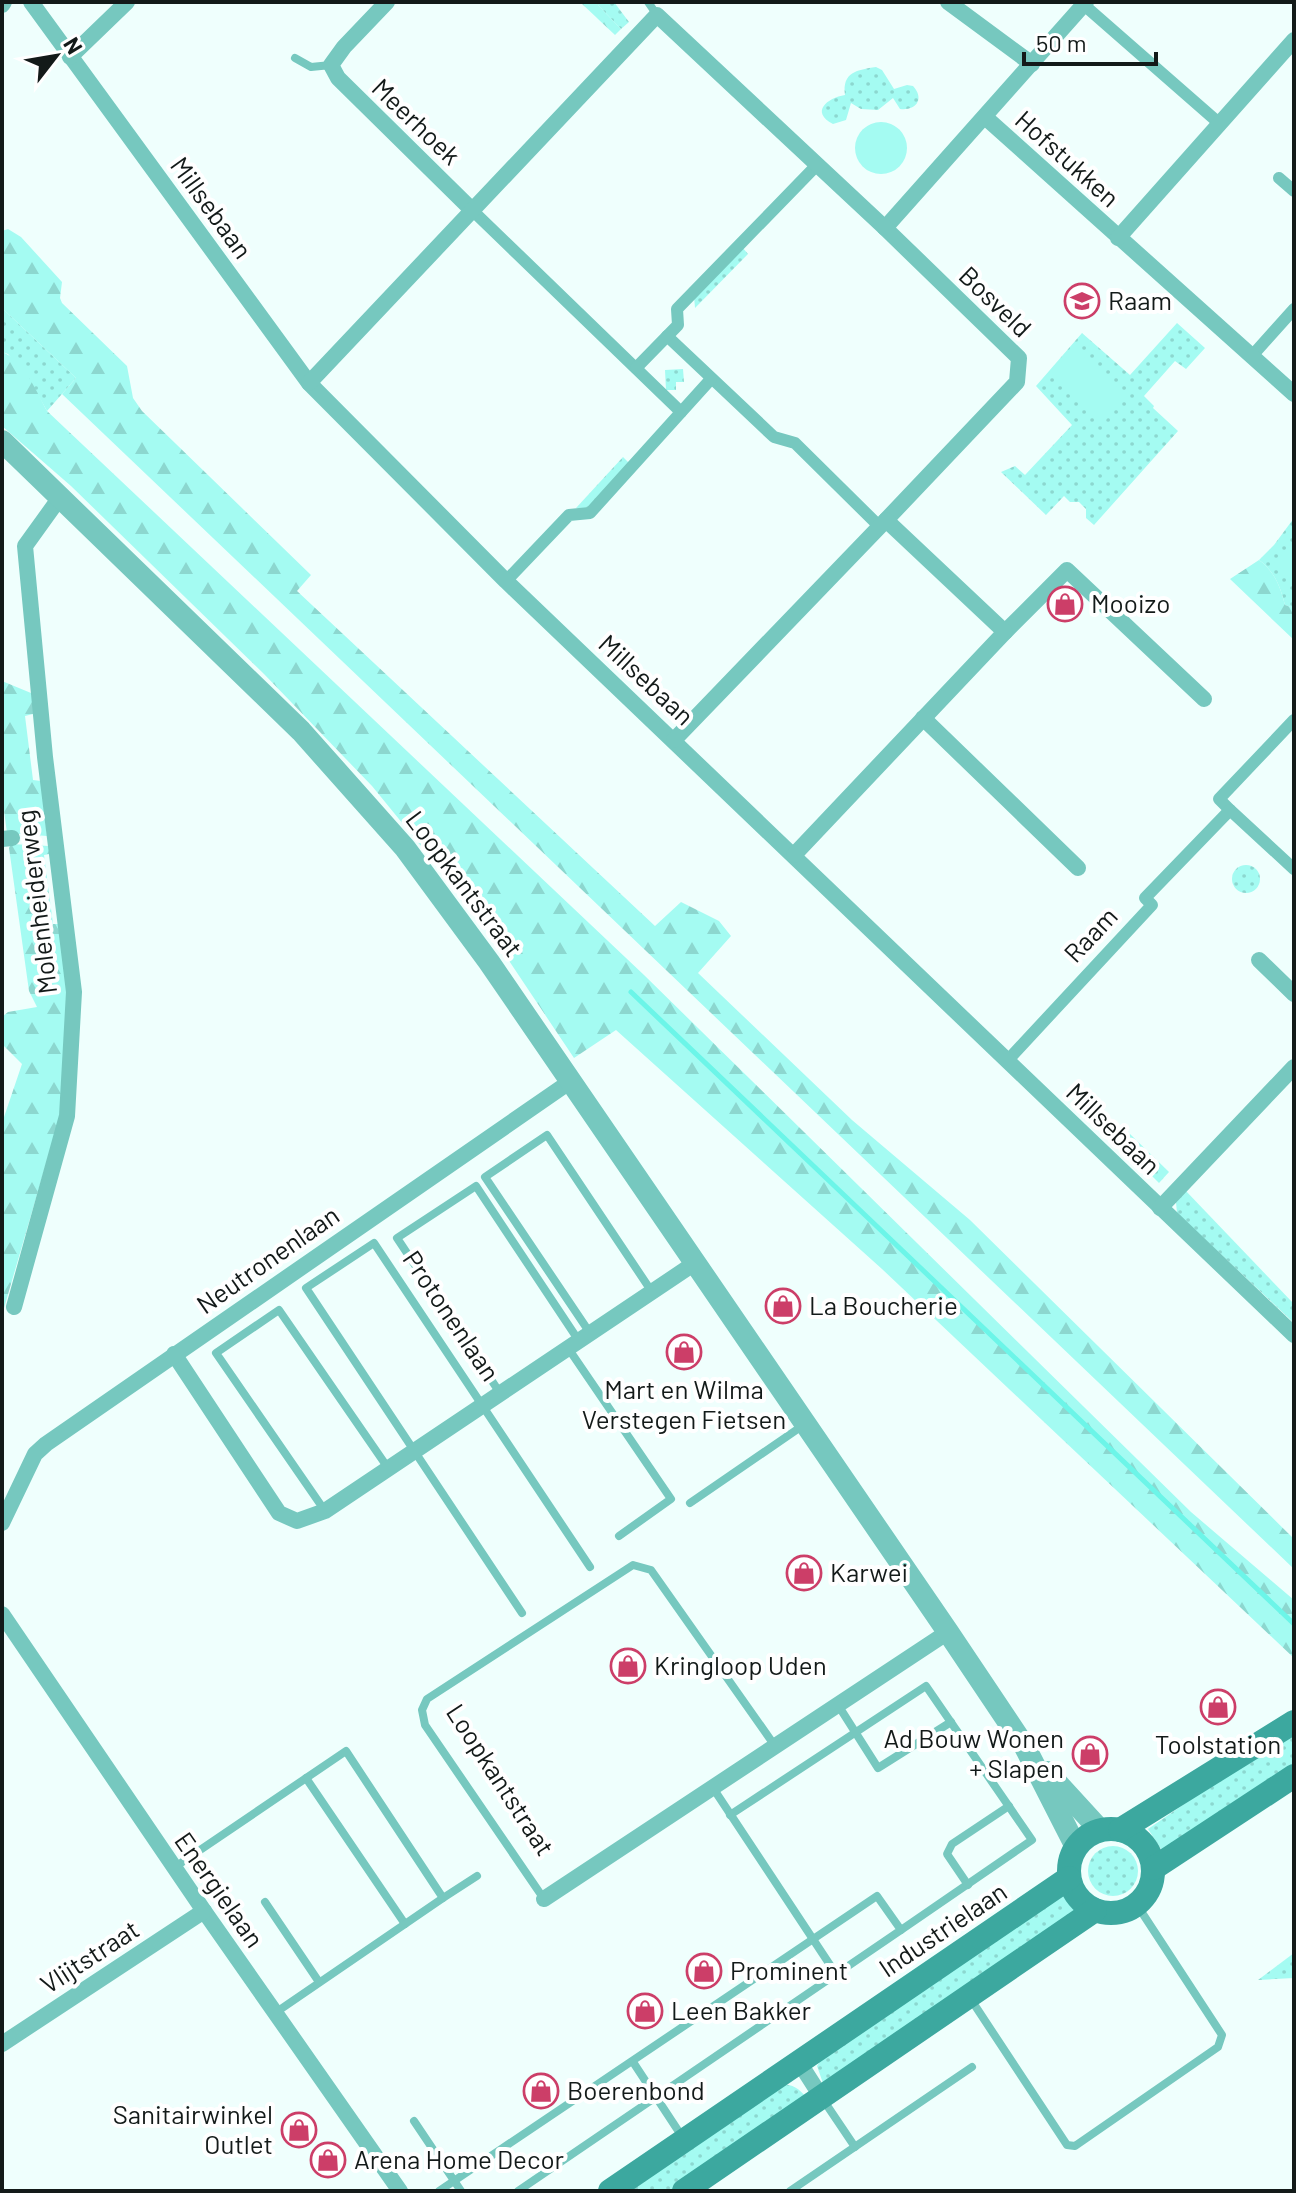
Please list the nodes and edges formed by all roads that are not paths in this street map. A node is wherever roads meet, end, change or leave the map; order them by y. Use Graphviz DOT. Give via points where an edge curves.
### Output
graph roads {
  1 [pos="31,2"];
  2 [pos="127,2"];
  3 [pos="387,2"];
  4 [pos="948,2"];
  5 [pos="1085,3"];
  6 [pos="652,9"];
  7 [pos="1294,40"];
  8 [pos="70,57"];
  9 [pos="295,58"];
  10 [pos="1032,64"];
  11 [pos="331,65"];
  12 [pos="985,117"];
  13 [pos="1220,124"];
  14 [pos="816,166"];
  15 [pos="1279,178"];
  16 [pos="1294,191"];
  17 [pos="472,210"];
  18 [pos="885,228"];
  19 [pos="1118,238"];
  20 [pos="1294,309"];
  21 [pos="667,336"];
  22 [pos="1251,357"];
  23 [pos="636,368"];
  24 [pos="711,379"];
  25 [pos="309,383"];
  26 [pos="1294,394"];
  27 [pos="681,412"];
  28 [pos="2,441"];
  29 [pos="61,496"];
  30 [pos="883,524"];
  31 [pos="506,581"];
  32 [pos="1005,632"];
  33 [pos="1204,699"];
  34 [pos="923,718"];
  35 [pos="1294,720"];
  36 [pos="674,740"];
  37 [pos="1230,810"];
  38 [pos="794,855"];
  39 [pos="1078,868"];
  40 [pos="1294,869"];
  41 [pos="1259,960"];
  42 [pos="1294,994"];
  43 [pos="1007,1061"];
  44 [pos="1294,1067"];
  45 [pos="571,1081"];
  46 [pos="1160,1208"];
  47 [pos="695,1263"];
  48 [pos="652,1292"];
  49 [pos="14,1307"];
  50 [pos="1294,1335"];
  51 [pos="579,1341"];
  52 [pos="174,1354"];
  53 [pos="500,1394"];
  54 [pos="482,1406"];
  55 [pos="805,1424"];
  56 [pos="414,1451"];
  57 [pos="388,1469"];
  58 [pos="690,1503"];
  59 [pos="325,1511"];
  60 [pos="2,1523"];
  61 [pos="619,1536"];
  62 [pos="590,1567"];
  63 [pos="522,1613"];
  64 [pos="2,1614"];
  65 [pos="948,1632"];
  66 [pos="838,1705"];
  67 [pos="951,1722"];
  68 [pos="1294,1722"];
  69 [pos="855,1733"];
  70 [pos="775,1746"];
  71 [pos="1025,1747"];
  72 [pos="1294,1776"];
  73 [pos="306,1778"];
  74 [pos="712,1788"];
  75 [pos="1009,1806"];
  76 [pos="730,1815"];
  77 [pos="1110,1830"];
  78 [pos="1076,1847"];
  79 [pos="174,1867"];
  80 [pos="1154,1868"];
  81 [pos="477,1876"];
  82 [pos="1069,1878"];
  83 [pos="968,1885"];
  84 [pos="443,1898"];
  85 [pos="544,1899"];
  86 [pos="265,1902"];
  87 [pos="1137,1905"];
  88 [pos="1095,1910"];
  89 [pos="204,1911"];
  90 [pos="405,1924"];
  91 [pos="901,1930"];
  92 [pos="813,1940"];
  93 [pos="836,1974"];
  94 [pos="319,1982"];
  95 [pos="969,1997"];
  96 [pos="275,2013"];
  97 [pos="2,2044"];
  98 [pos="633,2062"];
  99 [pos="799,2062"];
  100 [pos="972,2067"];
  101 [pos="656,2097"];
  102 [pos="822,2098"];
  103 [pos="414,2121"];
  104 [pos="684,2140"];
  105 [pos="855,2147"];
  106 [pos="454,2181"];
  107 [pos="400,2191"];
  108 [pos="439,2191"];
  109 [pos="461,2191"];
  110 [pos="518,2191"];
  111 [pos="610,2191"];
  112 [pos="684,2191"];
  113 [pos="790,2191"];
  1 -- 8 [label="street, Millsebaan"];
  2 -- 8 [label="street"];
  3 -- 11 [label="street"];
  4 -- 10 [label="street"];
  5 -- 10 [label="street, Hofstukken"];
  5 -- 13 [label="street, Hofstukken"];
  6 -- 14 [label="street, Bosveld"];
  6 -- 17 [label="street, Bosveld"];
  7 -- 13 [label="street, Hofstukken"];
  8 -- 25 [label="street, Millsebaan"];
  9 -- 11 [label="lane" via="311,67"];
  10 -- 12 [label="street, Hofstukken"];
  11 -- 17 [label="street, Meerhoek" via="338,78"];
  12 -- 18 [label="street, Hofstukken"];
  12 -- 19 [label="street, Hofstukken"];
  13 -- 19 [label="street, Hofstukken"];
  14 -- 18 [label="street, Bosveld"];
  14 -- 21 [label="street" via="677,309 678,325"];
  15 -- 16 [label="street"];
  17 -- 23 [label="street"];
  17 -- 25 [label="street, Bosveld"];
  18 -- 30 [label="street, Bosveld" via="1019,358 1017,382"];
  19 -- 22 [label="street, Hofstukken"];
  20 -- 22 [label="street"];
  21 -- 23 [label="street"];
  21 -- 24 [label="street"];
  22 -- 26 [label="street, Hofstukken"];
  23 -- 27 [label="street"];
  24 -- 27 [label="street"];
  24 -- 30 [label="street" via="774,437 795,443"];
  25 -- 31 [label="street, Millsebaan"];
  27 -- 31 [label="street" via="590,513 569,515"];
  28 -- 29 [label="street, Loopkantstraat"];
  29 -- 45 [label="street, Loopkantstraat" via="301,731 405,848"];
  29 -- 49 [label="street, Molenheiderweg" via="25,546 74,992 68,1100"];
  30 -- 32 [label="street"];
  30 -- 36 [label="street, Bosveld"];
  31 -- 36 [label="street, Millsebaan"];
  32 -- 33 [label="street" via="1067,570"];
  32 -- 34 [label="street"];
  34 -- 38 [label="street"];
  34 -- 39 [label="street"];
  35 -- 37 [label="street" via="1219,799"];
  36 -- 38 [label="street, Millsebaan"];
  37 -- 40 [label="street"];
  37 -- 43 [label="street, Raam" via="1145,898 1152,905"];
  38 -- 43 [label="street, Millsebaan"];
  41 -- 42 [label="street"];
  43 -- 46 [label="street, Millsebaan"];
  44 -- 46 [label="street"];
  45 -- 47 [label="street, Loopkantstraat"];
  45 -- 52 [label="street, Neutronenlaan"];
  46 -- 50 [label="street, Millsebaan"];
  47 -- 48 [label="street, Protonenlaan"];
  47 -- 55 [label="street, Loopkantstraat"];
  48 -- 51 [label="street, Protonenlaan"];
  48 -- 51 [label="lane, Protonenlaan" via="547,1135 485,1177"];
  51 -- 53 [label="street, Protonenlaan"];
  51 -- 53 [label="lane, Protonenlaan" via="476,1186 397,1238"];
  51 -- 61 [label="lane, Protonenlaan" via="671,1499"];
  52 -- 59 [label="street, Protonenlaan" via="279,1513 297,1521"];
  52 -- 60 [label="street, Neutronenlaan" via="35,1454"];
  53 -- 54 [label="street, Protonenlaan"];
  54 -- 56 [label="street, Protonenlaan"];
  54 -- 56 [label="lane, Protonenlaan" via="374,1243 306,1288"];
  54 -- 62 [label="lane, Protonenlaan"];
  55 -- 58 [label="lane"];
  55 -- 65 [label="street, Loopkantstraat"];
  56 -- 57 [label="street, Protonenlaan"];
  56 -- 63 [label="lane, Protonenlaan"];
  57 -- 59 [label="street, Protonenlaan"];
  57 -- 59 [label="lane" via="279,1310 216,1353"];
  64 -- 79 [label="street, Energielaan"];
  65 -- 66 [label="street, Loopkantstraat"];
  65 -- 71 [label="street, Loopkantstraat"];
  66 -- 69 [label="lane"];
  66 -- 70 [label="street, Loopkantstraat"];
  67 -- 69 [label="lane" via="878,1768"];
  67 -- 69 [label="lane" via="926,1686"];
  67 -- 75 [label="lane"];
  68 -- 77 [label="main road"];
  69 -- 76 [label="lane"];
  70 -- 74 [label="street, Loopkantstraat"];
  70 -- 85 [label="lane, Loopkantstraat" via="651,1570 633,1565 427,1699 422,1710 425,1725"];
  71 -- 77 [label="street, Loopkantstraat"];
  71 -- 78 [label="street, Loopkantstraat"];
  72 -- 80 [label="main road"];
  73 -- 79 [label="lane"];
  73 -- 84 [label="lane" via="346,1751"];
  73 -- 90 [label="lane"];
  74 -- 76 [label="lane"];
  74 -- 85 [label="street, Loopkantstraat"];
  75 -- 83 [label="lane" via="952,1844 947,1854"];
  75 -- 83 [label="lane" via="1032,1840"];
  76 -- 92 [label="lane"];
  77 -- 78 [label="main road" via="1086,1837"];
  77 -- 80 [label="main road" via="1143,1843"];
  78 -- 82 [label="main road"];
  79 -- 89 [label="street, Energielaan"];
  80 -- 87 [label="main road" via="1147,1895"];
  81 -- 84 [label="lane"];
  82 -- 88 [label="main road" via="1078,1897"];
  82 -- 99 [label="main road, Industrielaan"];
  83 -- 91 [label="lane"];
  84 -- 90 [label="lane"];
  86 -- 94 [label="lane"];
  87 -- 88 [label="main road" via="1117,1913"];
  87 -- 95 [label="lane" via="1222,2035 1221,2041 1075,2146 1059,2134"];
  88 -- 95 [label="main road"];
  89 -- 96 [label="street, Energielaan"];
  89 -- 97 [label="street, Vlijtstraat"];
  90 -- 94 [label="lane"];
  91 -- 92 [label="lane" via="877,1896"];
  91 -- 93 [label="lane"];
  92 -- 93 [label="lane"];
  92 -- 98 [label="lane"];
  93 -- 101 [label="lane"];
  94 -- 96 [label="lane"];
  95 -- 102 [label="main road"];
  96 -- 107 [label="street, Energielaan"];
  98 -- 101 [label="lane"];
  98 -- 106 [label="lane"];
  99 -- 102 [label="street"];
  99 -- 104 [label="main road, Industrielaan"];
  100 -- 105 [label="lane"];
  101 -- 104 [label="lane"];
  101 -- 110 [label="lane"];
  102 -- 105 [label="lane"];
  102 -- 112 [label="main road"];
  103 -- 106 [label="lane"];
  104 -- 111 [label="main road, Industrielaan"];
  105 -- 113 [label="lane"];
  106 -- 108 [label="lane"];
  106 -- 109 [label="lane"];
}
